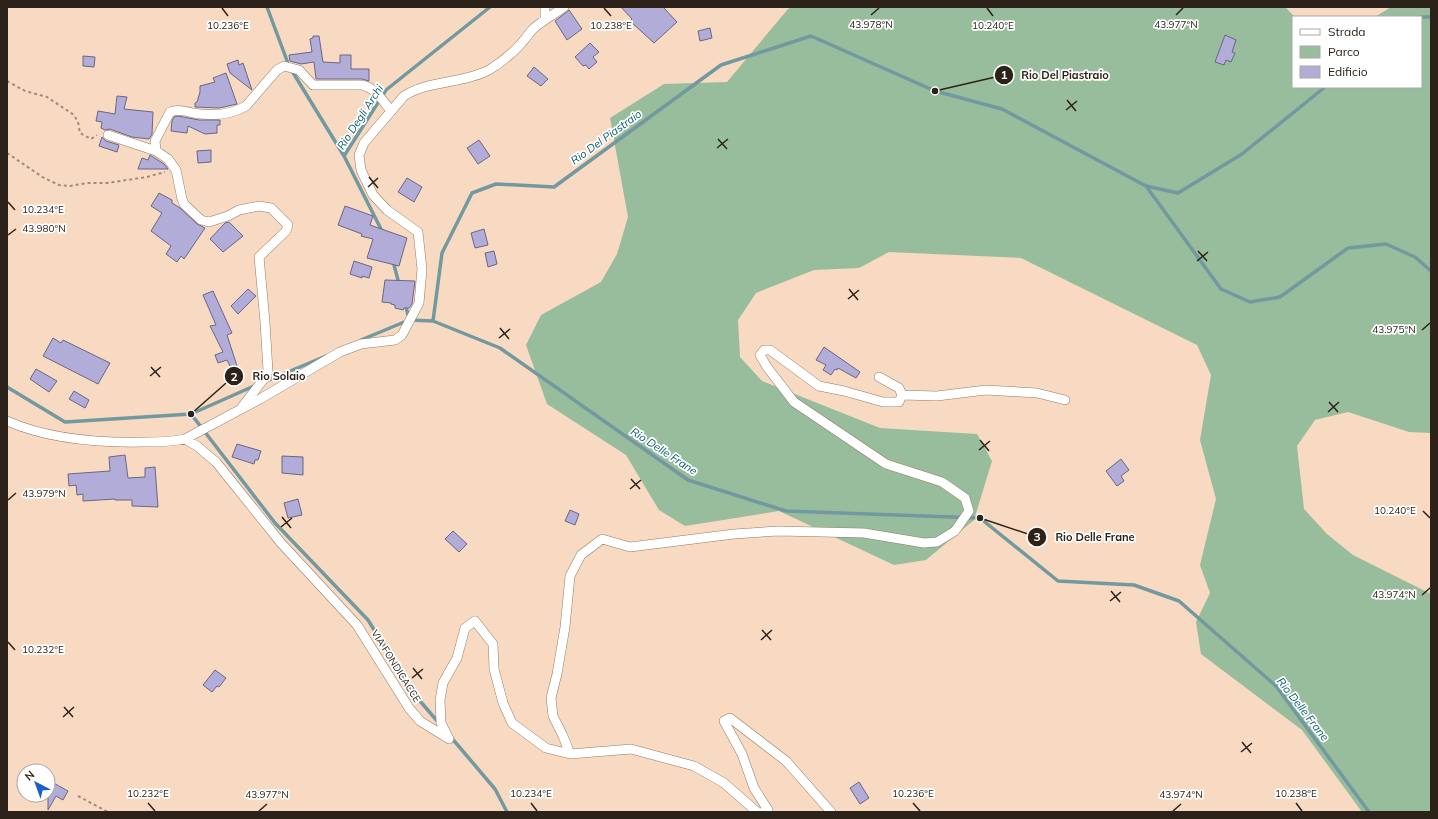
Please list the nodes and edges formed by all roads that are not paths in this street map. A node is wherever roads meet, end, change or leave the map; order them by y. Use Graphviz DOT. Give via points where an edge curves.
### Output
graph roads {
  1 [pos="545,7"];
  2 [pos="564,7"];
  3 [pos="546,19"];
  4 [pos="391,111"];
  5 [pos="108,135"];
  6 [pos="156,152"];
  7 [pos="878,377"];
  8 [pos="902,395"];
  9 [pos="1065,400"];
  10 [pos="240,408"];
  11 [pos="7,421"];
  12 [pos="185,439"];
  13 [pos="570,754"];
  14 [pos="757,812"];
  15 [pos="763,812"];
  16 [pos="831,812"];
  1 -- 3 [label="street"];
  2 -- 3 [label="street"];
  3 -- 4 [label="street" via="518,47 490,69 460,80 416,90 404,96"];
  4 -- 6 [label="street" via="369,87 313,85 299,70 284,66 277,70 246,106 239,110 217,115 186,111 170,112 155,141"];
  4 -- 10 [label="street" via="364,143 359,155 361,170 373,195 387,210 418,232 422,269 419,303 407,327 395,340 361,344 340,352"];
  5 -- 6 [label="street"];
  6 -- 10 [label="street" via="168,159 176,170 182,199 190,211 201,220 209,222 244,209 264,206 271,208 288,225 286,231 259,257 268,371"];
  7 -- 8 [label="street" via="899,388"];
  8 -- 9 [label="street" via="938,396 986,390 1037,393"];
  8 -- 13 [label="street" via="899,402 883,402 819,386 770,350 764,350 760,355 794,402 886,464 942,482 966,498 969,511 955,531 937,542 924,543 864,533 778,531 630,547 602,540 581,555 570,576 566,627 551,698 553,716"];
  10 -- 12 [label="street"];
  11 -- 12 [label="street" via="54,435 85,440 173,442"];
  12 -- 13 [label="street, VIA FONDICACCE" via="216,462 281,543 357,625 409,708 420,721 449,739 442,723 440,700 443,683 456,658 465,628 475,621 493,644 494,669 503,703 512,724 546,748"];
  13 -- 14 [label="street, VIA FONDICACCE" via="631,749 694,766 724,783"];
  15 -- 16 [label="street" via="768,810 754,788 742,754 724,721 730,718 786,761"];
}
